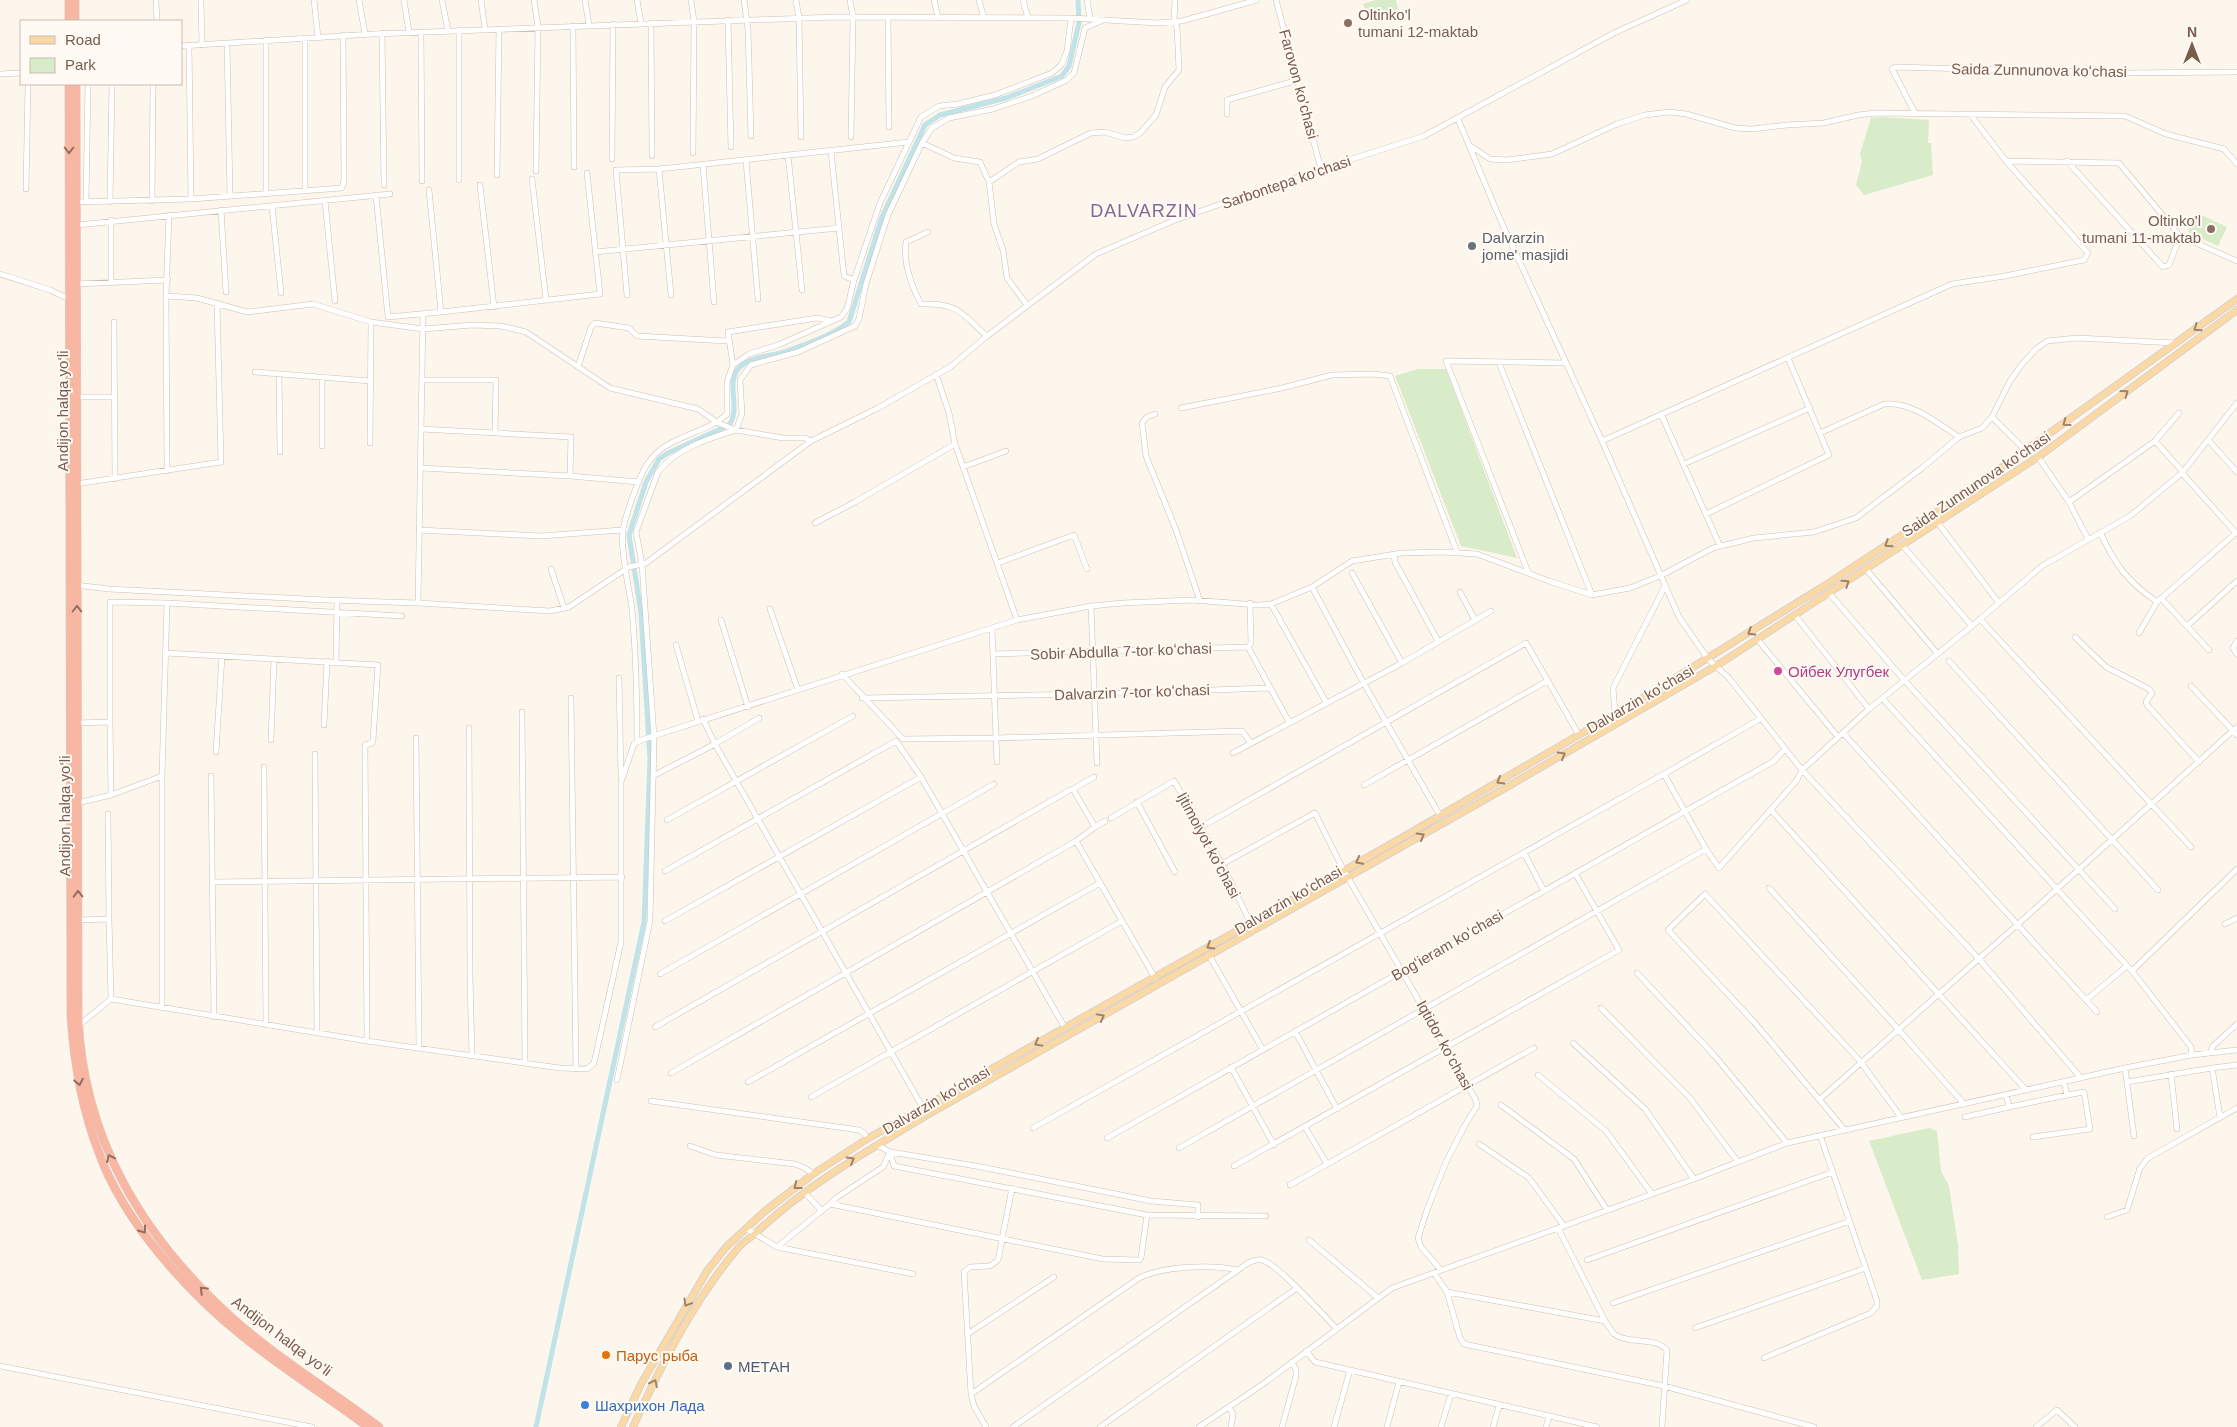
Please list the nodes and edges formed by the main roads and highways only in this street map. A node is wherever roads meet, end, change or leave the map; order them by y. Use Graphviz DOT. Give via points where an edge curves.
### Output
graph roads {
  1 [pos="69,0"];
  2 [pos="75,0"];
  3 [pos="69,20"];
  4 [pos="75,20"];
  5 [pos="69,85"];
  6 [pos="76,85"];
  7 [pos="2237,299"];
  8 [pos="2229,305"];
  9 [pos="2236,311"];
  10 [pos="73,584"];
  11 [pos="1708,659"];
  12 [pos="1716,666"];
  13 [pos="1398,839"];
  14 [pos="1402,846"];
  15 [pos="1142,985"];
  16 [pos="1146,992"];
  17 [pos="829,1162"];
  18 [pos="835,1170"];
  19 [pos="727,1246"];
  20 [pos="735,1252"];
  21 [pos="368,1427"];
  22 [pos="379,1427"];
  23 [pos="621,1427"];
  24 [pos="633,1427"];
  1 -- 3 [label="highway"];
  2 -- 4 [label="highway"];
  5 -- 10 [label="highway, Andijon halqa yo‘li, one-way"];
  6 -- 10 [label="highway, Andijon halqa yo‘li" via="82,202 77,225"];
  7 -- 8 [label="main road, Saida Zunnunova ko'chasi"];
  8 -- 9 [label="main road"];
  8 -- 11 [label="main road, Saida Zunnunova ko'chasi, one-way" via="1966,494"];
  12 -- 9 [label="main road, Saida Zunnunova ko'chasi, one-way" via="2038,458"];
  10 -- 21 [label="highway, Andijon halqa yo‘li, one-way" via="71,1016 78,1079 99,1154 120,1197 194,1292 244,1338"];
  22 -- 10 [label="highway, Andijon halqa yo‘li, one-way" via="270,1348 193,1280 162,1243 133,1200 107,1152 91,1103 78,1026"];
  11 -- 13 [label="main road, Dalvarzin koʻchasi, one-way"];
  14 -- 12 [label="main road, Dalvarzin koʻchasi, one-way"];
  13 -- 14 [label="main road"];
  13 -- 15 [label="main road, Dalvarzin koʻchasi, one-way"];
  14 -- 16 [label="main road, Dalvarzin koʻchasi"];
  15 -- 16 [label="main road"];
  15 -- 17 [label="main road, Dalvarzin koʻchasi, one-way"];
  18 -- 16 [label="main road, Dalvarzin koʻchasi, one-way"];
  17 -- 18 [label="main road"];
  17 -- 19 [label="main road, one-way"];
  18 -- 20 [label="main road" via="782,1208"];
  19 -- 20 [label="main road"];
  19 -- 23 [label="main road, one-way" via="684,1308 635,1395"];
  24 -- 20 [label="main road, one-way" via="664,1362 706,1291"];
}
